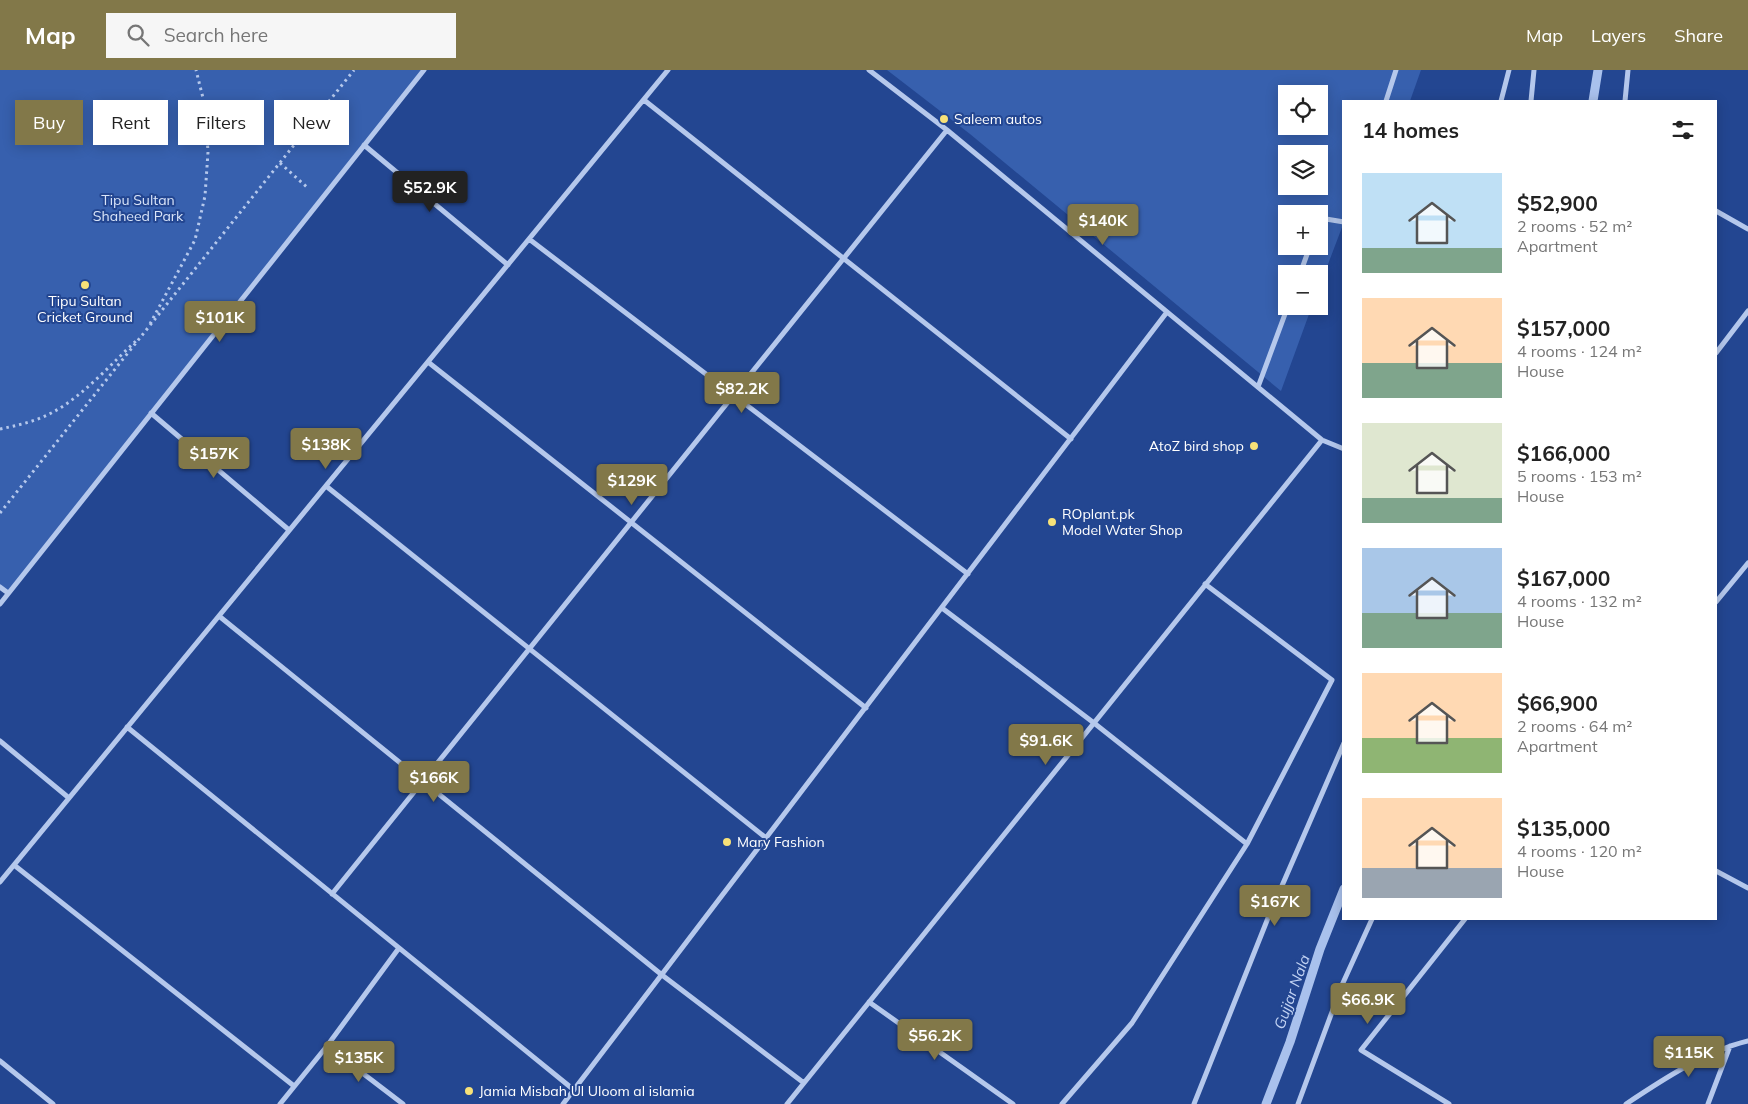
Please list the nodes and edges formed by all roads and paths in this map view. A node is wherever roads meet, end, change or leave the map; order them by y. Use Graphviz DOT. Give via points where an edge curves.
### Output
graph roads {
  1 [pos="196,70"];
  2 [pos="354,70"];
  3 [pos="424,70"];
  4 [pos="668,70"];
  5 [pos="869,70"];
  6 [pos="1396,70"];
  7 [pos="1509,70"];
  8 [pos="1534,70"];
  9 [pos="1628,70"];
  10 [pos="644,100"];
  11 [pos="1386,100"];
  12 [pos="1501,100"];
  13 [pos="1531,100"];
  14 [pos="1626,100"];
  15 [pos="947,130"];
  16 [pos="364,145"];
  17 [pos="280,163"];
  18 [pos="322,199"];
  19 [pos="1717,212"];
  20 [pos="1328,219"];
  21 [pos="1342,222"];
  22 [pos="1748,229"];
  23 [pos="529,239"];
  24 [pos="844,259"];
  25 [pos="508,265"];
  26 [pos="1748,311"];
  27 [pos="1167,312"];
  28 [pos="1285,315"];
  29 [pos="146,331"];
  30 [pos="1717,352"];
  31 [pos="428,362"];
  32 [pos="1258,387"];
  33 [pos="734,396"];
  34 [pos="151,414"];
  35 [pos="0,429"];
  36 [pos="1071,439"];
  37 [pos="1322,440"];
  38 [pos="1342,448"];
  39 [pos="326,486"];
  40 [pos="0,513"];
  41 [pos="631,523"];
  42 [pos="289,530"];
  43 [pos="1748,562"];
  44 [pos="968,574"];
  45 [pos="1205,584"];
  46 [pos="0,587"];
  47 [pos="8,594"];
  48 [pos="1717,601"];
  49 [pos="0,604"];
  50 [pos="942,608"];
  51 [pos="219,616"];
  52 [pos="530,648"];
  53 [pos="866,708"];
  54 [pos="1094,723"];
  55 [pos="127,727"];
  56 [pos="0,740"];
  57 [pos="1342,749"];
  58 [pos="423,781"];
  59 [pos="69,798"];
  60 [pos="766,838"];
  61 [pos="1247,844"];
  62 [pos="14,865"];
  63 [pos="1717,872"];
  64 [pos="0,882"];
  65 [pos="1748,888"];
  66 [pos="332,894"];
  67 [pos="1372,920"];
  68 [pos="1464,920"];
  69 [pos="399,948"];
  70 [pos="662,975"];
  71 [pos="869,1002"];
  72 [pos="1748,1041"];
  73 [pos="327,1046"];
  74 [pos="1730,1046"];
  75 [pos="0,1061"];
  76 [pos="804,1082"];
  77 [pos="294,1086"];
  78 [pos="574,1090"];
  79 [pos="53,1104"];
  80 [pos="280,1104"];
  81 [pos="403,1104"];
  82 [pos="563,1104"];
  83 [pos="787,1104"];
  84 [pos="1013,1104"];
  85 [pos="1062,1104"];
  86 [pos="1194,1104"];
  87 [pos="1298,1104"];
  88 [pos="1449,1104"];
  89 [pos="1626,1104"];
  90 [pos="1708,1104"];
  1 -- 29 [label="path" via="205,106 208,152 205,196 195,240"];
  2 -- 17 [label="path"];
  3 -- 16 [label="street"];
  4 -- 10 [label="street"];
  5 -- 15 [label="street"];
  6 -- 11 [label="street"];
  7 -- 12 [label="street"];
  8 -- 13 [label="street"];
  9 -- 14 [label="street"];
  10 -- 23 [label="street"];
  10 -- 24 [label="street"];
  15 -- 24 [label="street"];
  15 -- 27 [label="street"];
  16 -- 18 [label="street"];
  16 -- 25 [label="street"];
  17 -- 18 [label="path"];
  17 -- 29 [label="path"];
  18 -- 34 [label="street"];
  19 -- 22 [label="street"];
  20 -- 21 [label="street"];
  23 -- 25 [label="street"];
  23 -- 33 [label="street"];
  24 -- 33 [label="street"];
  24 -- 36 [label="street"];
  25 -- 31 [label="street"];
  26 -- 30 [label="street"];
  27 -- 32 [label="street"];
  27 -- 36 [label="street"];
  28 -- 32 [label="street"];
  29 -- 35 [label="path" via="79,394 55,412"];
  29 -- 40 [label="path"];
  31 -- 39 [label="street"];
  31 -- 41 [label="street"];
  32 -- 37 [label="street"];
  33 -- 41 [label="street"];
  33 -- 44 [label="street"];
  34 -- 42 [label="street"];
  34 -- 47 [label="street"];
  36 -- 44 [label="street"];
  37 -- 38 [label="street"];
  37 -- 45 [label="street"];
  39 -- 42 [label="street"];
  39 -- 52 [label="street"];
  41 -- 52 [label="street"];
  41 -- 53 [label="street"];
  42 -- 51 [label="street"];
  43 -- 48 [label="street"];
  44 -- 50 [label="street"];
  45 -- 54 [label="street"];
  45 -- 61 [label="street" via="1332,680"];
  46 -- 47 [label="street"];
  47 -- 49 [label="street"];
  50 -- 53 [label="street"];
  50 -- 54 [label="street"];
  51 -- 55 [label="street"];
  51 -- 58 [label="street"];
  52 -- 58 [label="street"];
  52 -- 60 [label="street"];
  53 -- 60 [label="street"];
  54 -- 61 [label="street"];
  54 -- 71 [label="street"];
  55 -- 59 [label="street"];
  55 -- 66 [label="street"];
  56 -- 59 [label="street"];
  57 -- 86 [label="street" via="1268,918"];
  58 -- 66 [label="street"];
  58 -- 70 [label="street"];
  59 -- 62 [label="street"];
  60 -- 70 [label="street"];
  61 -- 85 [label="street" via="1132,1023"];
  62 -- 64 [label="street"];
  62 -- 77 [label="street"];
  63 -- 65 [label="street"];
  66 -- 69 [label="street"];
  67 -- 87 [label="street" via="1342,985"];
  68 -- 88 [label="street" via="1361,1050"];
  69 -- 73 [label="street"];
  69 -- 78 [label="street"];
  70 -- 76 [label="street"];
  70 -- 78 [label="street"];
  71 -- 76 [label="street"];
  71 -- 84 [label="street"];
  72 -- 74 [label="street"];
  73 -- 77 [label="street"];
  73 -- 81 [label="street"];
  74 -- 89 [label="street" via="1662,1080"];
  74 -- 90 [label="street"];
  75 -- 79 [label="street"];
  76 -- 83 [label="street"];
  77 -- 80 [label="street"];
  78 -- 82 [label="street"];
}
